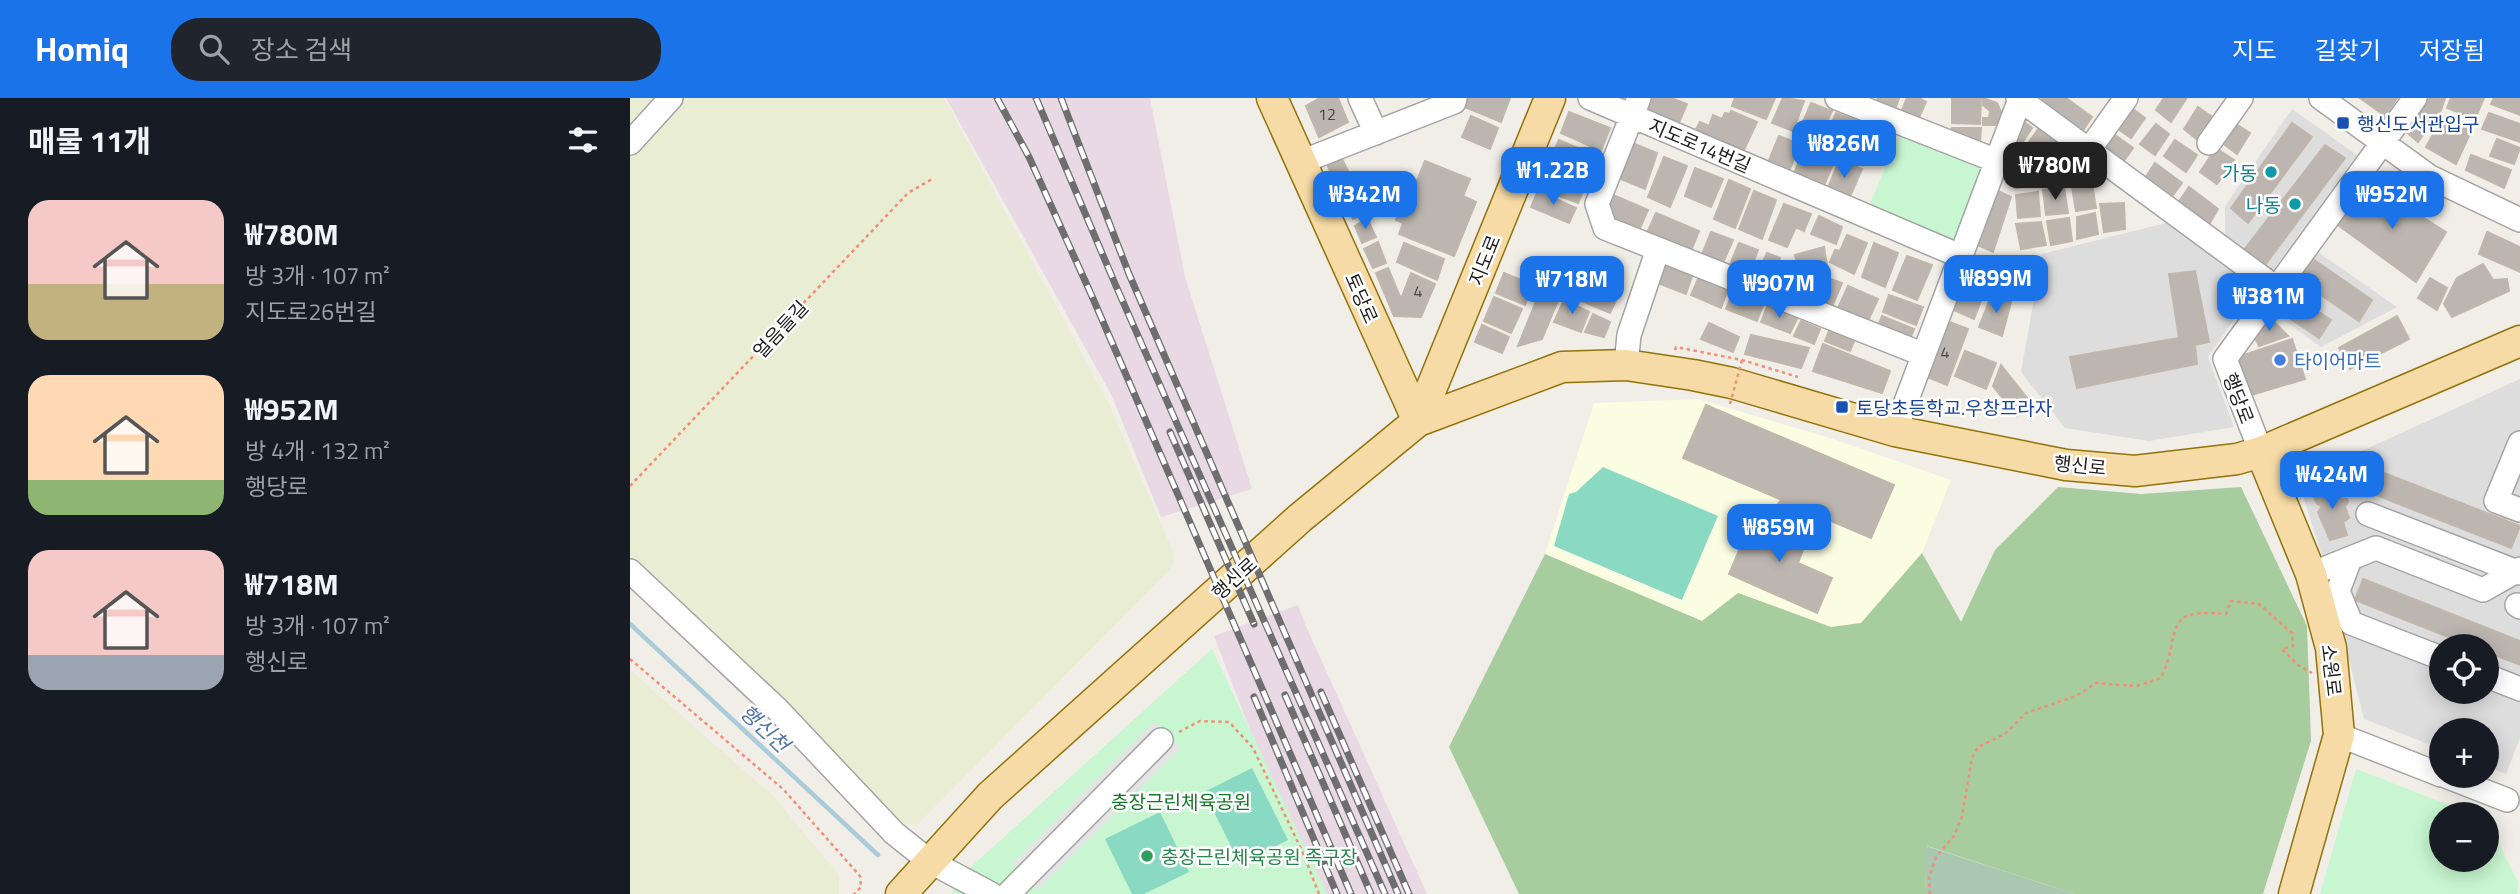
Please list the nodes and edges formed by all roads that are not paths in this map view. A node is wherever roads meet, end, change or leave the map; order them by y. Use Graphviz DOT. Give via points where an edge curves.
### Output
graph roads {
  1 [pos="671,98"];
  2 [pos="1272,98"];
  3 [pos="1360,98"];
  4 [pos="1455,98"];
  5 [pos="1550,98"];
  6 [pos="1590,98"];
  7 [pos="1837,98"];
  8 [pos="2126,98"];
  9 [pos="2241,98"];
  10 [pos="2321,98"];
  11 [pos="2415,98"];
  12 [pos="2019,99"];
  13 [pos="1636,107"];
  14 [pos="1376,133"];
  15 [pos="2209,142"];
  16 [pos="2382,142"];
  17 [pos="630,144"];
  18 [pos="2089,150"];
  19 [pos="1997,161"];
  20 [pos="1301,162"];
  21 [pos="2520,220"];
  22 [pos="1658,249"];
  23 [pos="1960,256"];
  24 [pos="2276,288"];
  25 [pos="2520,341"];
  26 [pos="1922,354"];
  27 [pos="1626,365"];
  28 [pos="1418,421"];
  29 [pos="1895,431"];
  30 [pos="2520,443"];
  31 [pos="2261,452"];
  32 [pos="2520,510"];
  33 [pos="2368,514"];
  34 [pos="2350,559"];
  35 [pos="630,571"];
  36 [pos="2519,571"];
  37 [pos="2312,574"];
  38 [pos="2429,653"];
  39 [pos="2499,681"];
  40 [pos="2520,689"];
  41 [pos="2339,735"];
  42 [pos="1161,740"];
  43 [pos="2429,770"];
  44 [pos="2476,788"];
  45 [pos="2507,800"];
  46 [pos="929,861"];
  47 [pos="901,894"];
  48 [pos="991,894"];
  49 [pos="1008,894"];
  50 [pos="2294,894"];
  1 -- 17 [label="street"];
  2 -- 20 [label="main road, 토당로"];
  3 -- 14 [label="street"];
  4 -- 14 [label="street"];
  5 -- 28 [label="main road, 지도로"];
  6 -- 13 [label="street, 지도로14번길"];
  7 -- 19 [label="street"];
  8 -- 18 [label="street"];
  9 -- 15 [label="street"];
  10 -- 16 [label="street"];
  11 -- 16 [label="street, 행당로"];
  12 -- 18 [label="street"];
  12 -- 19 [label="street"];
  13 -- 22 [label="street, 지도로14번길" via="1597,204 1605,228"];
  13 -- 23 [label="street, 지도로14번길"];
  14 -- 20 [label="street"];
  16 -- 21 [label="street" via="2430,177"];
  16 -- 24 [label="street, 행당로"];
  18 -- 24 [label="street"];
  19 -- 23 [label="street"];
  20 -- 28 [label="main road, 토당로"];
  22 -- 26 [label="street, 지도로14번길"];
  22 -- 27 [label="street" via="1629,335"];
  23 -- 26 [label="street"];
  24 -- 31 [label="street, 행당로" via="2225,359"];
  25 -- 31 [label="main road, 행신로"];
  26 -- 29 [label="street"];
  27 -- 28 [label="main road, 행신로" via="1562,367"];
  27 -- 29 [label="main road, 행신로" via="1732,383"];
  28 -- 46 [label="main road, 행신로" via="1300,518 1000,787"];
  29 -- 31 [label="main road, 행신로" via="2066,465 2135,471"];
  30 -- 32 [label="street" via="2496,501"];
  31 -- 37 [label="main road, 소원로"];
  33 -- 36 [label="street"];
  34 -- 36 [label="street" via="2376,548 2483,590"];
  34 -- 37 [label="street"];
  34 -- 38 [label="street" via="2338,591 2351,623"];
  35 -- 46 [label="street" via="777,709 894,833"];
  37 -- 41 [label="main road, 소원로" via="2331,648"];
  39 -- 40 [label="street"];
  41 -- 43 [label="street"];
  41 -- 50 [label="main road, 소원로"];
  42 -- 49 [label="street"];
  44 -- 45 [label="street"];
  46 -- 47 [label="main road, 행신로"];
  46 -- 48 [label="street"];
}
